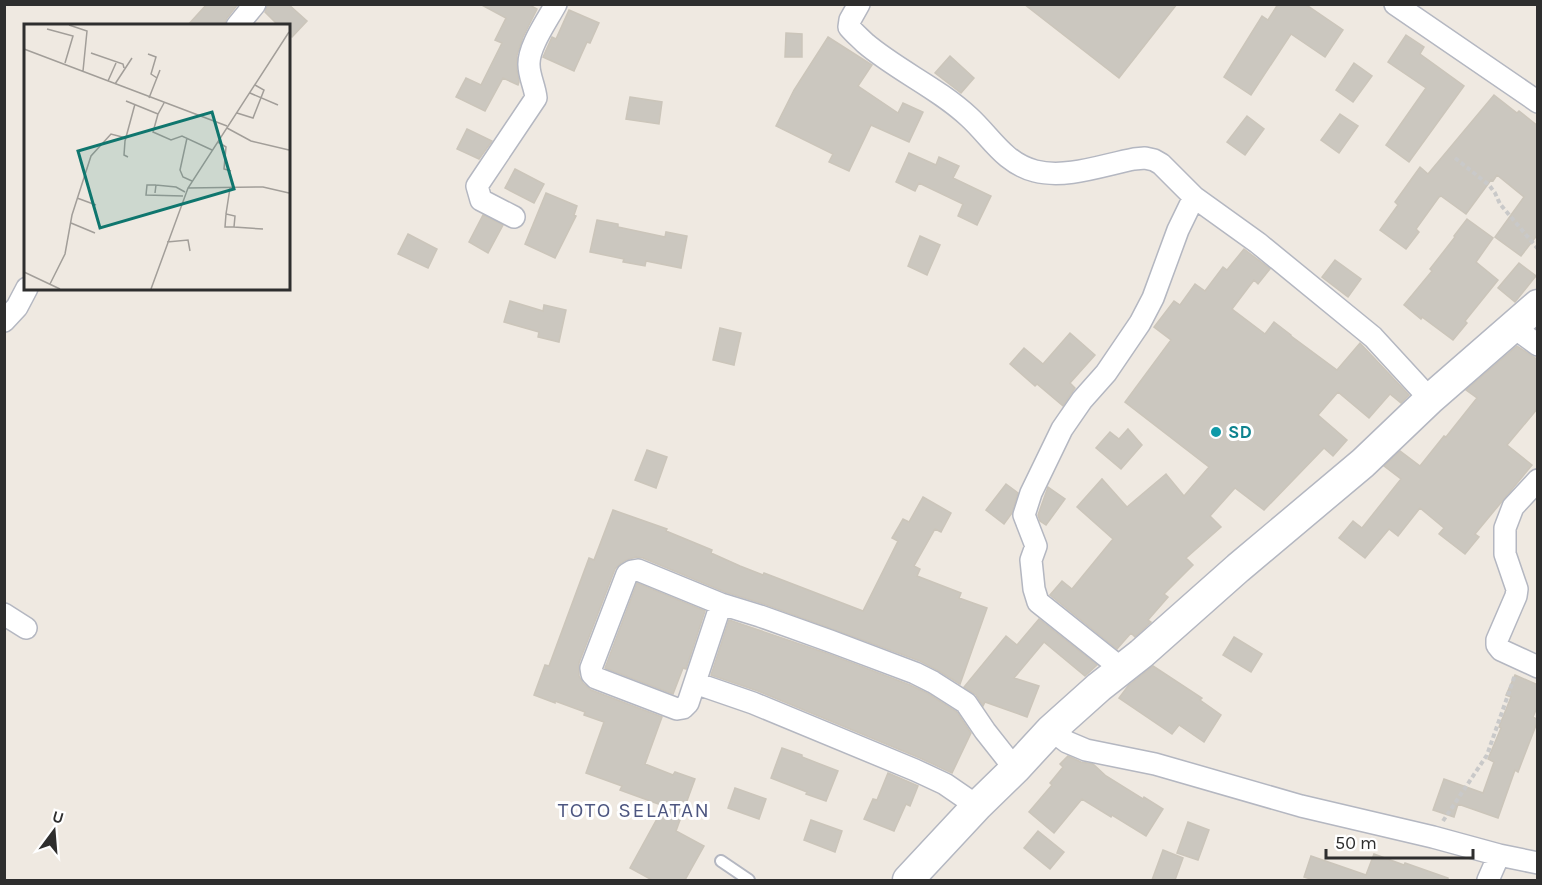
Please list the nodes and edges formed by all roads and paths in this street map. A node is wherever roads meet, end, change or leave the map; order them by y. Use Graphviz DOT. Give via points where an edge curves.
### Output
graph roads {
  1 [pos="255,4"];
  2 [pos="859,4"];
  3 [pos="1395,4"];
  4 [pos="550,6"];
  5 [pos="239,24"];
  6 [pos="1538,102"];
  7 [pos="1455,158"];
  8 [pos="1194,196"];
  9 [pos="514,217"];
  10 [pos="1538,249"];
  11 [pos="26,290"];
  12 [pos="1538,305"];
  13 [pos="4,321"];
  14 [pos="1512,326"];
  15 [pos="1538,345"];
  16 [pos="1430,399"];
  17 [pos="1538,480"];
  18 [pos="721,604"];
  19 [pos="4,614"];
  20 [pos="26,628"];
  21 [pos="1529,663"];
  22 [pos="1122,669"];
  23 [pos="695,683"];
  24 [pos="1051,730"];
  25 [pos="1015,769"];
  26 [pos="977,806"];
  27 [pos="1433,837"];
  28 [pos="1499,855"];
  29 [pos="721,861"];
  30 [pos="1538,863"];
  31 [pos="749,880"];
  32 [pos="908,880"];
  33 [pos="1488,880"];
  1 -- 5 [label="street"];
  2 -- 8 [label="street" via="850,20 849,27 854,33 877,53 953,103 998,150 1024,168 1062,174 1145,158 1161,164"];
  3 -- 6 [label="street"];
  4 -- 9 [label="street" via="528,64 536,98 477,186 481,200"];
  7 -- 10 [label="path" via="1489,185"];
  8 -- 16 [label="street" via="1373,337"];
  8 -- 22 [label="street" via="1140,323 1062,429 1024,515 1036,546 1031,560 1038,602"];
  11 -- 13 [label="street"];
  12 -- 14 [label="main road"];
  14 -- 15 [label="street"];
  14 -- 16 [label="main road"];
  16 -- 22 [label="main road" via="1363,463"];
  17 -- 21 [label="street" via="1513,507 1505,528 1505,554 1517,589 1497,640 1501,650"];
  18 -- 23 [label="street"];
  18 -- 23 [label="street" via="638,570 632,571 627,574 591,668 596,678 677,709 686,706"];
  18 -- 25 [label="street" via="933,682 966,703"];
  19 -- 20 [label="street"];
  21 -- 27 [label="path" via="1487,755"];
  22 -- 24 [label="main road"];
  23 -- 26 [label="street" via="915,770"];
  24 -- 25 [label="main road"];
  24 -- 27 [label="street" via="1086,750 1155,764 1301,806"];
  25 -- 26 [label="main road"];
  26 -- 32 [label="main road"];
  27 -- 28 [label="street"];
  28 -- 30 [label="street"];
  28 -- 33 [label="street"];
  29 -- 31 [label="lane"];
}
